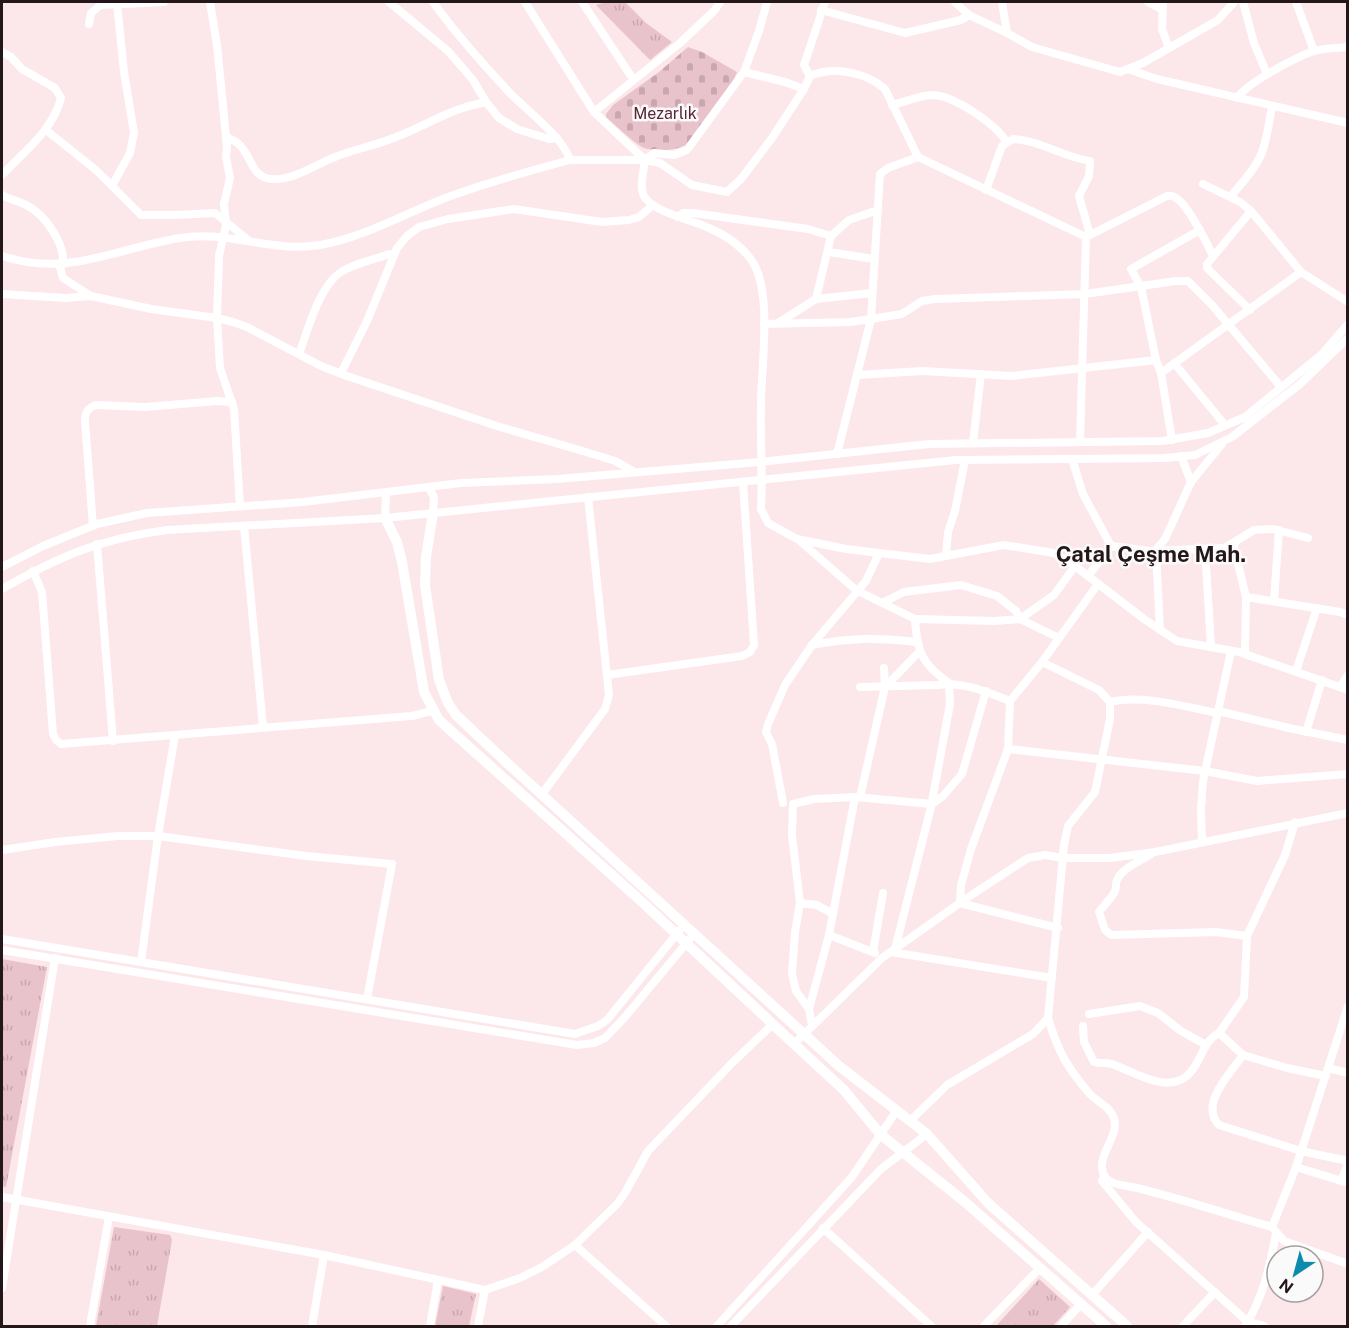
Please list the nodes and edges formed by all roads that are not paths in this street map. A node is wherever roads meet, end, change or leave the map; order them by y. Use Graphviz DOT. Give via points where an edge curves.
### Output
graph roads {
  1 [pos="164,2"];
  2 [pos="210,2"];
  3 [pos="389,2"];
  4 [pos="433,2"];
  5 [pos="525,2"];
  6 [pos="582,2"];
  7 [pos="720,2"];
  8 [pos="767,2"];
  9 [pos="955,2"];
  10 [pos="1002,2"];
  11 [pos="1148,2"];
  12 [pos="1234,2"];
  13 [pos="1243,2"];
  14 [pos="1296,2"];
  15 [pos="117,3"];
  16 [pos="823,5"];
  17 [pos="1162,5"];
  18 [pos="969,15"];
  19 [pos="89,24"];
  20 [pos="1007,33"];
  21 [pos="1347,47"];
  22 [pos="1169,48"];
  23 [pos="1314,51"];
  24 [pos="2,52"];
  25 [pos="1128,69"];
  26 [pos="744,72"];
  27 [pos="1267,74"];
  28 [pos="810,76"];
  29 [pos="633,79"];
  30 [pos="804,89"];
  31 [pos="1237,98"];
  32 [pos="486,102"];
  33 [pos="892,105"];
  34 [pos="1272,106"];
  35 [pos="594,112"];
  36 [pos="1347,123"];
  37 [pos="46,130"];
  38 [pos="226,137"];
  39 [pos="557,138"];
  40 [pos="1006,141"];
  41 [pos="918,157"];
  42 [pos="570,160"];
  43 [pos="645,160"];
  44 [pos="2,175"];
  45 [pos="1203,184"];
  46 [pos="112,186"];
  47 [pos="986,190"];
  48 [pos="2,195"];
  49 [pos="1231,196"];
  50 [pos="654,205"];
  51 [pos="878,210"];
  52 [pos="1251,212"];
  53 [pos="678,217"];
  54 [pos="225,221"];
  55 [pos="1200,230"];
  56 [pos="831,236"];
  57 [pos="1088,236"];
  58 [pos="225,237"];
  59 [pos="251,241"];
  60 [pos="829,252"];
  61 [pos="393,255"];
  62 [pos="2,256"];
  63 [pos="1214,256"];
  64 [pos="874,259"];
  65 [pos="61,264"];
  66 [pos="1301,272"];
  67 [pos="1141,287"];
  68 [pos="872,293"];
  69 [pos="2,294"];
  70 [pos="1085,294"];
  71 [pos="91,296"];
  72 [pos="816,299"];
  73 [pos="1347,302"];
  74 [pos="1250,310"];
  75 [pos="217,318"];
  76 [pos="871,319"];
  77 [pos="764,324"];
  78 [pos="777,324"];
  79 [pos="1347,324"];
  80 [pos="1229,325"];
  81 [pos="1347,338"];
  82 [pos="299,354"];
  83 [pos="1156,360"];
  84 [pos="1174,363"];
  85 [pos="1083,368"];
  86 [pos="341,373"];
  87 [pos="1161,373"];
  88 [pos="981,374"];
  89 [pos="858,375"];
  90 [pos="1281,387"];
  91 [pos="232,402"];
  92 [pos="1225,425"];
  93 [pos="1172,440"];
  94 [pos="1225,441"];
  95 [pos="1080,442"];
  96 [pos="973,443"];
  97 [pos="837,454"];
  98 [pos="1181,456"];
  99 [pos="1072,459"];
  100 [pos="965,460"];
  101 [pos="760,462"];
  102 [pos="634,472"];
  103 [pos="762,480"];
  104 [pos="743,482"];
  105 [pos="1191,482"];
  106 [pos="428,487"];
  107 [pos="386,493"];
  108 [pos="588,497"];
  109 [pos="240,506"];
  110 [pos="433,513"];
  111 [pos="385,518"];
  112 [pos="93,526"];
  113 [pos="243,526"];
  114 [pos="1279,530"];
  115 [pos="1308,538"];
  116 [pos="798,540"];
  117 [pos="1233,543"];
  118 [pos="97,544"];
  119 [pos="1111,546"];
  120 [pos="1205,549"];
  121 [pos="1156,550"];
  122 [pos="879,554"];
  123 [pos="946,556"];
  124 [pos="1075,566"];
  125 [pos="2,567"];
  126 [pos="33,571"];
  127 [pos="1088,576"];
  128 [pos="1098,584"];
  129 [pos="2,589"];
  130 [pos="856,590"];
  131 [pos="1246,597"];
  132 [pos="1274,601"];
  133 [pos="882,603"];
  134 [pos="1317,608"];
  135 [pos="1347,615"];
  136 [pos="915,619"];
  137 [pos="1020,619"];
  138 [pos="1160,630"];
  139 [pos="1059,638"];
  140 [pos="916,642"];
  141 [pos="812,645"];
  142 [pos="1211,647"];
  143 [pos="1231,651"];
  144 [pos="919,652"];
  145 [pos="1245,654"];
  146 [pos="1042,662"];
  147 [pos="884,668"];
  148 [pos="1296,671"];
  149 [pos="607,675"];
  150 [pos="1347,675"];
  151 [pos="1322,680"];
  152 [pos="949,683"];
  153 [pos="860,687"];
  154 [pos="885,687"];
  155 [pos="1344,689"];
  156 [pos="986,691"];
  157 [pos="1010,701"];
  158 [pos="1110,702"];
  159 [pos="432,711"];
  160 [pos="1218,712"];
  161 [pos="263,727"];
  162 [pos="1306,732"];
  163 [pos="175,735"];
  164 [pos="1347,740"];
  165 [pos="113,741"];
  166 [pos="1008,749"];
  167 [pos="1101,758"];
  168 [pos="1205,771"];
  169 [pos="1347,774"];
  170 [pos="542,794"];
  171 [pos="858,797"];
  172 [pos="783,803"];
  173 [pos="932,804"];
  174 [pos="1347,813"];
  175 [pos="1295,822"];
  176 [pos="158,836"];
  177 [pos="1202,842"];
  178 [pos="2,849"];
  179 [pos="1155,852"];
  180 [pos="1062,858"];
  181 [pos="883,893"];
  182 [pos="800,903"];
  183 [pos="960,903"];
  184 [pos="833,914"];
  185 [pos="1058,928"];
  186 [pos="681,930"];
  187 [pos="829,935"];
  188 [pos="1247,936"];
  189 [pos="690,938"];
  190 [pos="2,939"];
  191 [pos="2,950"];
  192 [pos="873,952"];
  193 [pos="890,952"];
  194 [pos="55,958"];
  195 [pos="141,962"];
  196 [pos="1052,978"];
  197 [pos="367,999"];
  198 [pos="1347,1006"];
  199 [pos="809,1009"];
  200 [pos="1089,1014"];
  201 [pos="1048,1018"];
  202 [pos="773,1024"];
  203 [pos="812,1025"];
  204 [pos="1083,1026"];
  205 [pos="1219,1033"];
  206 [pos="804,1034"];
  207 [pos="794,1044"];
  208 [pos="1206,1045"];
  209 [pos="1243,1055"];
  210 [pos="1327,1072"];
  211 [pos="1347,1073"];
  212 [pos="897,1110"];
  213 [pos="910,1120"];
  214 [pos="880,1134"];
  215 [pos="927,1134"];
  216 [pos="1301,1151"];
  217 [pos="902,1153"];
  218 [pos="1347,1163"];
  219 [pos="1296,1167"];
  220 [pos="1104,1176"];
  221 [pos="1344,1182"];
  222 [pos="2,1197"];
  223 [pos="15,1200"];
  224 [pos="109,1216"];
  225 [pos="823,1228"];
  226 [pos="1274,1230"];
  227 [pos="1148,1232"];
  228 [pos="575,1245"];
  229 [pos="324,1255"];
  230 [pos="1347,1264"];
  231 [pos="1040,1268"];
  232 [pos="438,1280"];
  233 [pos="2,1288"];
  234 [pos="484,1290"];
  235 [pos="1215,1292"];
  236 [pos="1092,1295"];
  237 [pos="1081,1304"];
  238 [pos="734,1323"];
  239 [pos="1246,1324"];
  240 [pos="90,1326"];
  241 [pos="312,1326"];
  242 [pos="430,1326"];
  243 [pos="478,1326"];
  244 [pos="666,1326"];
  245 [pos="717,1326"];
  246 [pos="744,1326"];
  247 [pos="931,1326"];
  248 [pos="984,1326"];
  249 [pos="1061,1326"];
  250 [pos="1106,1326"];
  251 [pos="1127,1326"];
  252 [pos="1183,1326"];
  253 [pos="1264,1326"];
  1 -- 15 [label="street"];
  2 -- 38 [label="street"];
  3 -- 32 [label="street" via="448,51"];
  4 -- 39 [label="street" via="508,91"];
  5 -- 35 [label="street"];
  6 -- 29 [label="street"];
  7 -- 29 [label="street" via="680,43"];
  8 -- 26 [label="street"];
  9 -- 18 [label="street"];
  10 -- 20 [label="street"];
  11 -- 17 [label="street"];
  12 -- 22 [label="street" via="1218,20"];
  13 -- 27 [label="street"];
  14 -- 23 [label="street"];
  15 -- 19 [label="street" via="96,8"];
  15 -- 46 [label="street" via="134,133 130,153"];
  16 -- 18 [label="street" via="905,33"];
  16 -- 28 [label="street" via="804,65"];
  17 -- 22 [label="street" via="1162,29"];
  18 -- 20 [label="street"];
  20 -- 25 [label="street" via="1049,53 1112,71"];
  21 -- 23 [label="street"];
  22 -- 25 [label="street"];
  23 -- 27 [label="street"];
  24 -- 37 [label="street" via="60,93 58,109"];
  25 -- 31 [label="street"];
  26 -- 30 [label="street"];
  26 -- 43 [label="street" via="687,150 654,153"];
  27 -- 31 [label="street" via="1242,90"];
  28 -- 30 [label="street"];
  28 -- 33 [label="street" via="836,71 863,76 885,89"];
  29 -- 35 [label="street"];
  30 -- 43 [label="street" via="772,138 727,192 692,185 660,163"];
  31 -- 34 [label="street"];
  32 -- 38 [label="street" via="451,111 394,138 285,178 261,175 243,147"];
  32 -- 39 [label="street" via="511,126"];
  33 -- 40 [label="street" via="929,96 944,97 990,122"];
  33 -- 41 [label="street"];
  34 -- 36 [label="street"];
  34 -- 49 [label="street" via="1259,159"];
  35 -- 43 [label="street"];
  37 -- 44 [label="street"];
  37 -- 46 [label="street"];
  38 -- 54 [label="street" via="230,178"];
  39 -- 42 [label="street"];
  40 -- 47 [label="street"];
  40 -- 57 [label="street" via="1027,141 1090,161 1089,176 1080,196"];
  41 -- 47 [label="street"];
  41 -- 51 [label="street" via="880,174"];
  42 -- 43 [label="street"];
  42 -- 59 [label="street" via="447,197 335,242 308,247"];
  43 -- 50 [label="street" via="643,193"];
  45 -- 49 [label="street"];
  46 -- 54 [label="street" via="141,215 210,212"];
  47 -- 57 [label="street"];
  48 -- 65 [label="street" via="37,212 60,244"];
  49 -- 52 [label="street"];
  50 -- 53 [label="street"];
  50 -- 61 [label="street" via="639,217 602,222 514,209 448,219 412,231"];
  51 -- 56 [label="street" via="849,220"];
  51 -- 64 [label="street"];
  52 -- 63 [label="street"];
  52 -- 66 [label="street"];
  53 -- 56 [label="street" via="693,213 808,229"];
  53 -- 77 [label="street" via="733,241 752,261 760,278"];
  54 -- 58 [label="street"];
  54 -- 59 [label="street"];
  55 -- 57 [label="street" via="1180,201 1167,196"];
  55 -- 63 [label="street"];
  55 -- 67 [label="street" via="1131,269"];
  56 -- 60 [label="street"];
  57 -- 70 [label="street"];
  58 -- 59 [label="street"];
  58 -- 65 [label="street" via="181,238"];
  58 -- 75 [label="street" via="219,256"];
  60 -- 64 [label="street"];
  60 -- 72 [label="street"];
  61 -- 82 [label="street" via="351,267 333,279"];
  61 -- 86 [label="street"];
  62 -- 65 [label="street"];
  63 -- 74 [label="street" via="1208,268"];
  64 -- 68 [label="street"];
  65 -- 71 [label="street" via="63,278"];
  66 -- 73 [label="street"];
  66 -- 74 [label="street"];
  67 -- 70 [label="street"];
  67 -- 80 [label="street" via="1188,281"];
  67 -- 83 [label="street"];
  68 -- 72 [label="street"];
  68 -- 76 [label="street"];
  69 -- 71 [label="street"];
  70 -- 76 [label="street" via="935,298 902,314"];
  70 -- 85 [label="street"];
  71 -- 75 [label="street"];
  72 -- 78 [label="street"];
  74 -- 80 [label="street"];
  75 -- 82 [label="street" via="247,327"];
  75 -- 91 [label="street" via="220,368"];
  76 -- 78 [label="street"];
  76 -- 89 [label="street"];
  77 -- 78 [label="street"];
  77 -- 101 [label="street"];
  79 -- 90 [label="street" via="1322,354"];
  80 -- 84 [label="street"];
  80 -- 90 [label="street"];
  81 -- 94 [label="street" via="1300,384"];
  82 -- 86 [label="street"];
  83 -- 85 [label="street"];
  83 -- 87 [label="street"];
  84 -- 87 [label="street"];
  84 -- 92 [label="street"];
  85 -- 88 [label="street" via="1012,376"];
  85 -- 95 [label="street"];
  86 -- 102 [label="street" via="596,455"];
  87 -- 93 [label="street"];
  88 -- 89 [label="street" via="922,371"];
  88 -- 96 [label="street"];
  89 -- 97 [label="street"];
  90 -- 92 [label="street" via="1245,417"];
  91 -- 109 [label="street"];
  91 -- 112 [label="street" via="145,407 96,405 87,410"];
  92 -- 93 [label="street" via="1208,433"];
  93 -- 95 [label="street"];
  94 -- 98 [label="street" via="1195,455"];
  94 -- 105 [label="street"];
  95 -- 96 [label="street"];
  96 -- 97 [label="street"];
  97 -- 101 [label="street"];
  98 -- 99 [label="street"];
  98 -- 105 [label="street"];
  99 -- 100 [label="street"];
  99 -- 119 [label="street" via="1083,494"];
  100 -- 103 [label="street"];
  100 -- 123 [label="street"];
  101 -- 102 [label="street"];
  101 -- 103 [label="street"];
  102 -- 106 [label="street"];
  103 -- 104 [label="street"];
  103 -- 116 [label="street" via="761,509 768,523"];
  104 -- 108 [label="street"];
  104 -- 149 [label="street" via="752,649 742,656"];
  105 -- 121 [label="street"];
  106 -- 107 [label="street"];
  106 -- 110 [label="street" via="434,496"];
  107 -- 109 [label="street"];
  107 -- 111 [label="street"];
  108 -- 110 [label="street"];
  108 -- 149 [label="street"];
  109 -- 112 [label="street" via="147,513"];
  110 -- 111 [label="street"];
  110 -- 170 [label="main road" via="425,585 443,692 456,715"];
  111 -- 113 [label="street"];
  111 -- 159 [label="main road" via="402,562 423,686"];
  112 -- 125 [label="street"];
  113 -- 118 [label="street" via="167,530"];
  113 -- 161 [label="street"];
  114 -- 115 [label="street"];
  114 -- 117 [label="street" via="1254,530"];
  114 -- 132 [label="street"];
  116 -- 122 [label="street"];
  116 -- 130 [label="street"];
  117 -- 120 [label="street" via="1226,548"];
  117 -- 131 [label="street"];
  118 -- 126 [label="street"];
  118 -- 165 [label="street"];
  119 -- 121 [label="street"];
  119 -- 127 [label="street"];
  120 -- 121 [label="street"];
  120 -- 142 [label="street"];
  121 -- 138 [label="street"];
  122 -- 123 [label="street" via="930,559"];
  122 -- 130 [label="street" via="866,580"];
  123 -- 124 [label="street" via="1004,545 1054,553"];
  124 -- 127 [label="street"];
  124 -- 137 [label="street" via="1054,596"];
  126 -- 129 [label="street"];
  126 -- 165 [label="street" via="42,592 55,738 63,744"];
  127 -- 128 [label="street"];
  128 -- 138 [label="street"];
  128 -- 139 [label="street"];
  130 -- 133 [label="street"];
  130 -- 141 [label="street"];
  131 -- 132 [label="street"];
  131 -- 145 [label="street"];
  132 -- 134 [label="street"];
  133 -- 136 [label="street"];
  133 -- 137 [label="street" via="904,592 961,585 997,596"];
  134 -- 135 [label="street"];
  134 -- 148 [label="street"];
  136 -- 137 [label="street"];
  136 -- 140 [label="street"];
  137 -- 139 [label="street"];
  138 -- 142 [label="street" via="1177,641"];
  139 -- 146 [label="street"];
  140 -- 141 [label="street" via="848,639"];
  140 -- 144 [label="street"];
  141 -- 172 [label="street" via="785,685 766,732 772,744"];
  142 -- 143 [label="street"];
  143 -- 145 [label="street"];
  143 -- 160 [label="street"];
  144 -- 152 [label="street" via="936,674"];
  144 -- 154 [label="street"];
  145 -- 148 [label="street"];
  146 -- 157 [label="street"];
  146 -- 158 [label="street" via="1099,690"];
  147 -- 154 [label="street"];
  148 -- 151 [label="street"];
  149 -- 170 [label="street" via="609,695 605,709"];
  150 -- 155 [label="street"];
  151 -- 155 [label="street"];
  151 -- 162 [label="street"];
  152 -- 154 [label="street"];
  152 -- 156 [label="street"];
  152 -- 173 [label="street" via="950,704"];
  153 -- 154 [label="street"];
  154 -- 171 [label="street"];
  156 -- 157 [label="street"];
  156 -- 173 [label="street" via="966,744 962,774"];
  157 -- 166 [label="street"];
  158 -- 160 [label="street" via="1124,699"];
  158 -- 167 [label="street"];
  159 -- 161 [label="street" via="412,716"];
  159 -- 186 [label="main road" via="446,729"];
  160 -- 162 [label="street"];
  160 -- 168 [label="street"];
  161 -- 163 [label="street"];
  162 -- 164 [label="street"];
  163 -- 165 [label="street"];
  163 -- 176 [label="street"];
  166 -- 167 [label="street"];
  166 -- 183 [label="street" via="972,849"];
  167 -- 168 [label="street"];
  167 -- 180 [label="street" via="1095,792 1068,826"];
  168 -- 169 [label="street" via="1257,781"];
  168 -- 177 [label="street"];
  170 -- 186 [label="main road"];
  171 -- 173 [label="street"];
  171 -- 182 [label="street" via="793,804 792,835"];
  171 -- 184 [label="street"];
  173 -- 193 [label="street"];
  174 -- 175 [label="street"];
  175 -- 177 [label="street"];
  175 -- 188 [label="street" via="1285,855"];
  176 -- 178 [label="street" via="118,836"];
  176 -- 195 [label="street"];
  176 -- 197 [label="street" via="392,864"];
  177 -- 179 [label="street"];
  179 -- 180 [label="street" via="1110,858"];
  179 -- 188 [label="street" via="1124,871 1115,882 1114,895 1100,912 1105,930 1111,935 1216,932"];
  180 -- 183 [label="street" via="1028,858"];
  180 -- 185 [label="street"];
  181 -- 192 [label="street"];
  182 -- 184 [label="street" via="817,905"];
  182 -- 199 [label="street" via="792,974 796,991"];
  183 -- 185 [label="street"];
  183 -- 193 [label="street"];
  184 -- 187 [label="street"];
  185 -- 196 [label="street"];
  186 -- 189 [label="main road"];
  186 -- 197 [label="street" via="607,1020 585,1032 575,1034"];
  187 -- 192 [label="street"];
  187 -- 199 [label="street"];
  188 -- 205 [label="street" via="1244,997"];
  189 -- 194 [label="street" via="605,1038 577,1045"];
  189 -- 202 [label="main road"];
  189 -- 206 [label="main road"];
  190 -- 195 [label="street"];
  191 -- 194 [label="street"];
  192 -- 193 [label="street"];
  193 -- 196 [label="street"];
  193 -- 203 [label="street"];
  194 -- 223 [label="street"];
  195 -- 197 [label="street"];
  196 -- 201 [label="street"];
  198 -- 210 [label="street"];
  199 -- 203 [label="street"];
  200 -- 208 [label="street" via="1140,1006 1158,1013"];
  201 -- 213 [label="street" via="1025,1039 947,1085"];
  201 -- 220 [label="street" via="1066,1065 1090,1095 1112,1113 1115,1126 1102,1165"];
  202 -- 207 [label="main road"];
  202 -- 228 [label="street" via="648,1151 626,1193"];
  203 -- 206 [label="street"];
  204 -- 208 [label="street" via="1084,1042 1094,1062 1113,1064 1151,1081 1165,1083 1190,1074"];
  205 -- 208 [label="street"];
  205 -- 209 [label="street"];
  206 -- 207 [label="street"];
  206 -- 212 [label="main road"];
  207 -- 214 [label="main road" via="850,1097"];
  209 -- 210 [label="street" via="1287,1068"];
  209 -- 216 [label="street" via="1213,1099 1211,1110 1215,1120 1224,1127"];
  210 -- 211 [label="street"];
  210 -- 216 [label="street"];
  212 -- 213 [label="main road"];
  212 -- 214 [label="street"];
  213 -- 215 [label="main road"];
  214 -- 217 [label="main road"];
  214 -- 245 [label="street" via="852,1177"];
  215 -- 217 [label="street"];
  215 -- 236 [label="main road" via="988,1203"];
  216 -- 218 [label="street"];
  216 -- 219 [label="street"];
  217 -- 225 [label="street"];
  217 -- 231 [label="main road" via="944,1184"];
  218 -- 221 [label="street"];
  219 -- 221 [label="street"];
  219 -- 226 [label="street"];
  220 -- 226 [label="street" via="1112,1183"];
  220 -- 227 [label="street" via="1102,1181 1107,1188"];
  222 -- 223 [label="street"];
  223 -- 224 [label="street"];
  223 -- 233 [label="street"];
  224 -- 229 [label="street"];
  224 -- 240 [label="street"];
  225 -- 238 [label="street"];
  225 -- 247 [label="street"];
  226 -- 230 [label="street" via="1284,1241"];
  226 -- 239 [label="street" via="1268,1276"];
  227 -- 235 [label="street"];
  227 -- 236 [label="street"];
  228 -- 234 [label="street" via="520,1278"];
  228 -- 244 [label="street"];
  229 -- 232 [label="street"];
  229 -- 241 [label="street"];
  231 -- 237 [label="main road"];
  231 -- 248 [label="street"];
  232 -- 234 [label="street"];
  232 -- 242 [label="street"];
  234 -- 243 [label="street"];
  235 -- 239 [label="street"];
  235 -- 252 [label="street"];
  236 -- 251 [label="main road"];
  237 -- 249 [label="street"];
  237 -- 250 [label="main road"];
  238 -- 246 [label="street"];
  239 -- 253 [label="street"];
}
